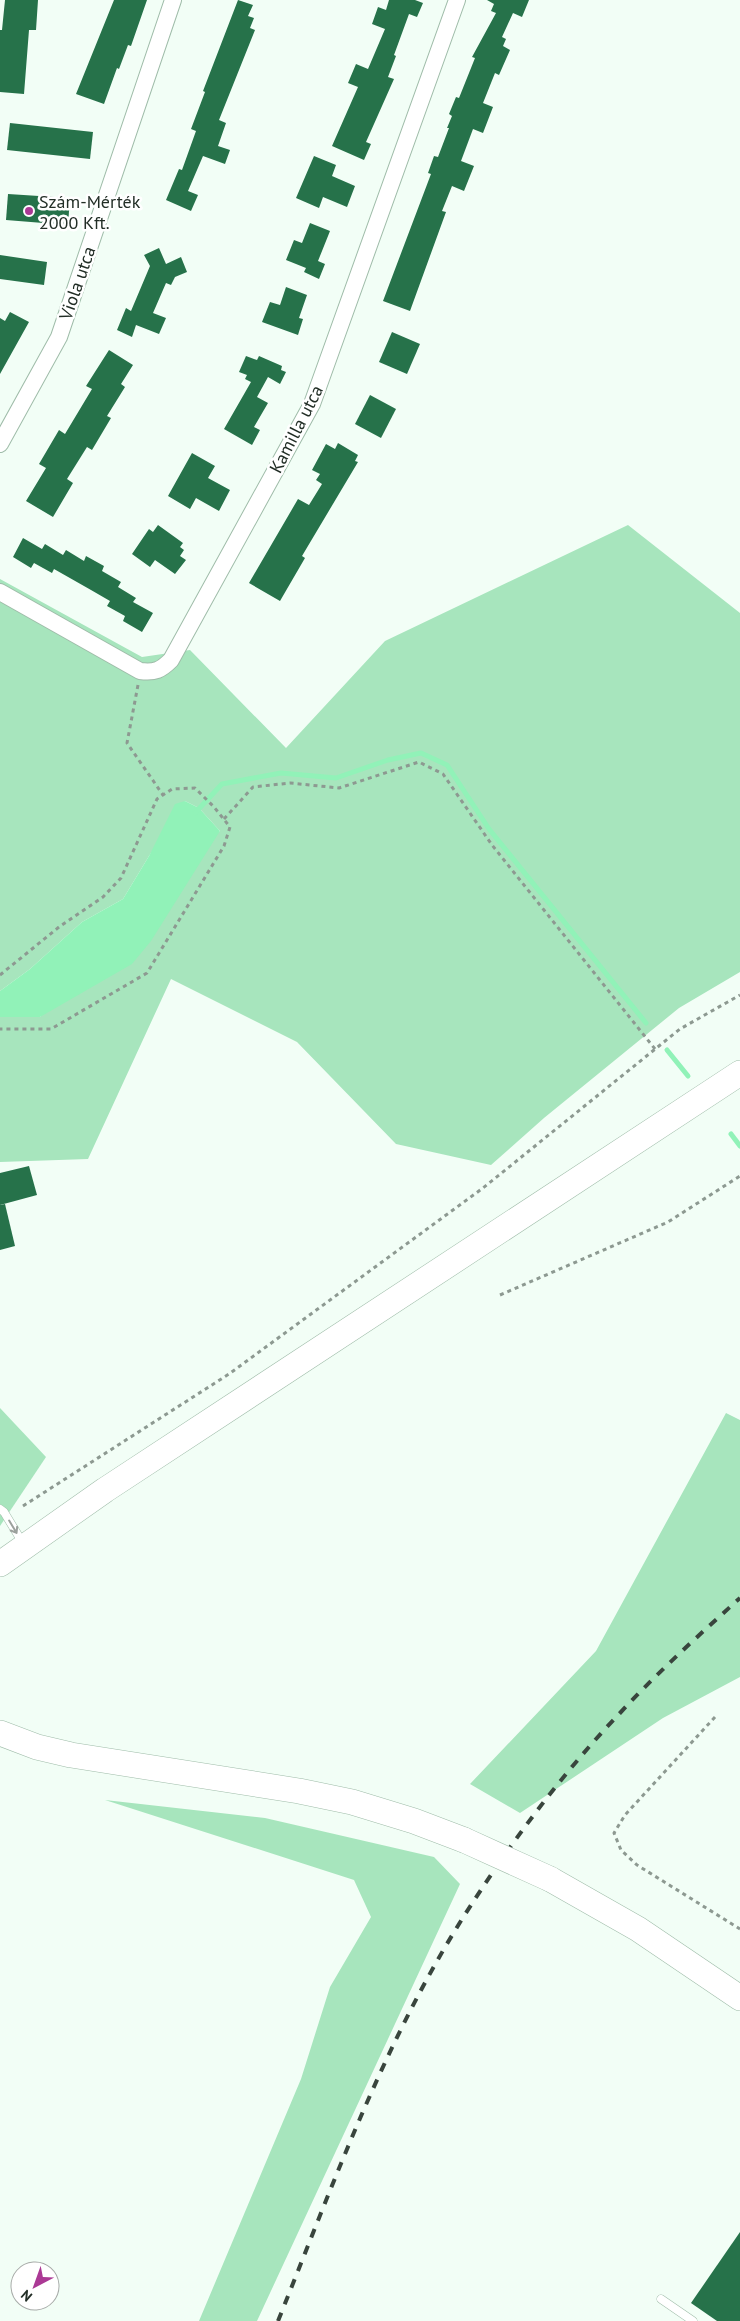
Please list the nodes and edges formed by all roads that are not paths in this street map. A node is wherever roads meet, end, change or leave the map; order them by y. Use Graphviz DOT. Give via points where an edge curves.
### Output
graph roads {
  1 [pos="173,0"];
  2 [pos="457,0"];
  3 [pos="0,444"];
  4 [pos="0,592"];
  5 [pos="740,1073"];
  6 [pos="0,1509"];
  7 [pos="9,1560"];
  8 [pos="0,1733"];
  9 [pos="0,1754"];
  10 [pos="71,1755"];
  11 [pos="740,1998"];
  12 [pos="661,2299"];
  13 [pos="694,2321"];
  1 -- 3 [label="street, Viola utca" via="59,337"];
  2 -- 4 [label="street, Kamilla utca" via="312,404 171,660 163,669 152,673 140,671"];
  5 -- 7 [label="main road" via="105,1490"];
  6 -- 7 [label="lane, one-way" via="4,1512"];
  8 -- 10 [label="main road"];
  9 -- 10 [label="main road"];
  10 -- 11 [label="main road, bridge" via="299,1791 352,1802 414,1821 550,1879 638,1929"];
  12 -- 13 [label="lane"];
}
